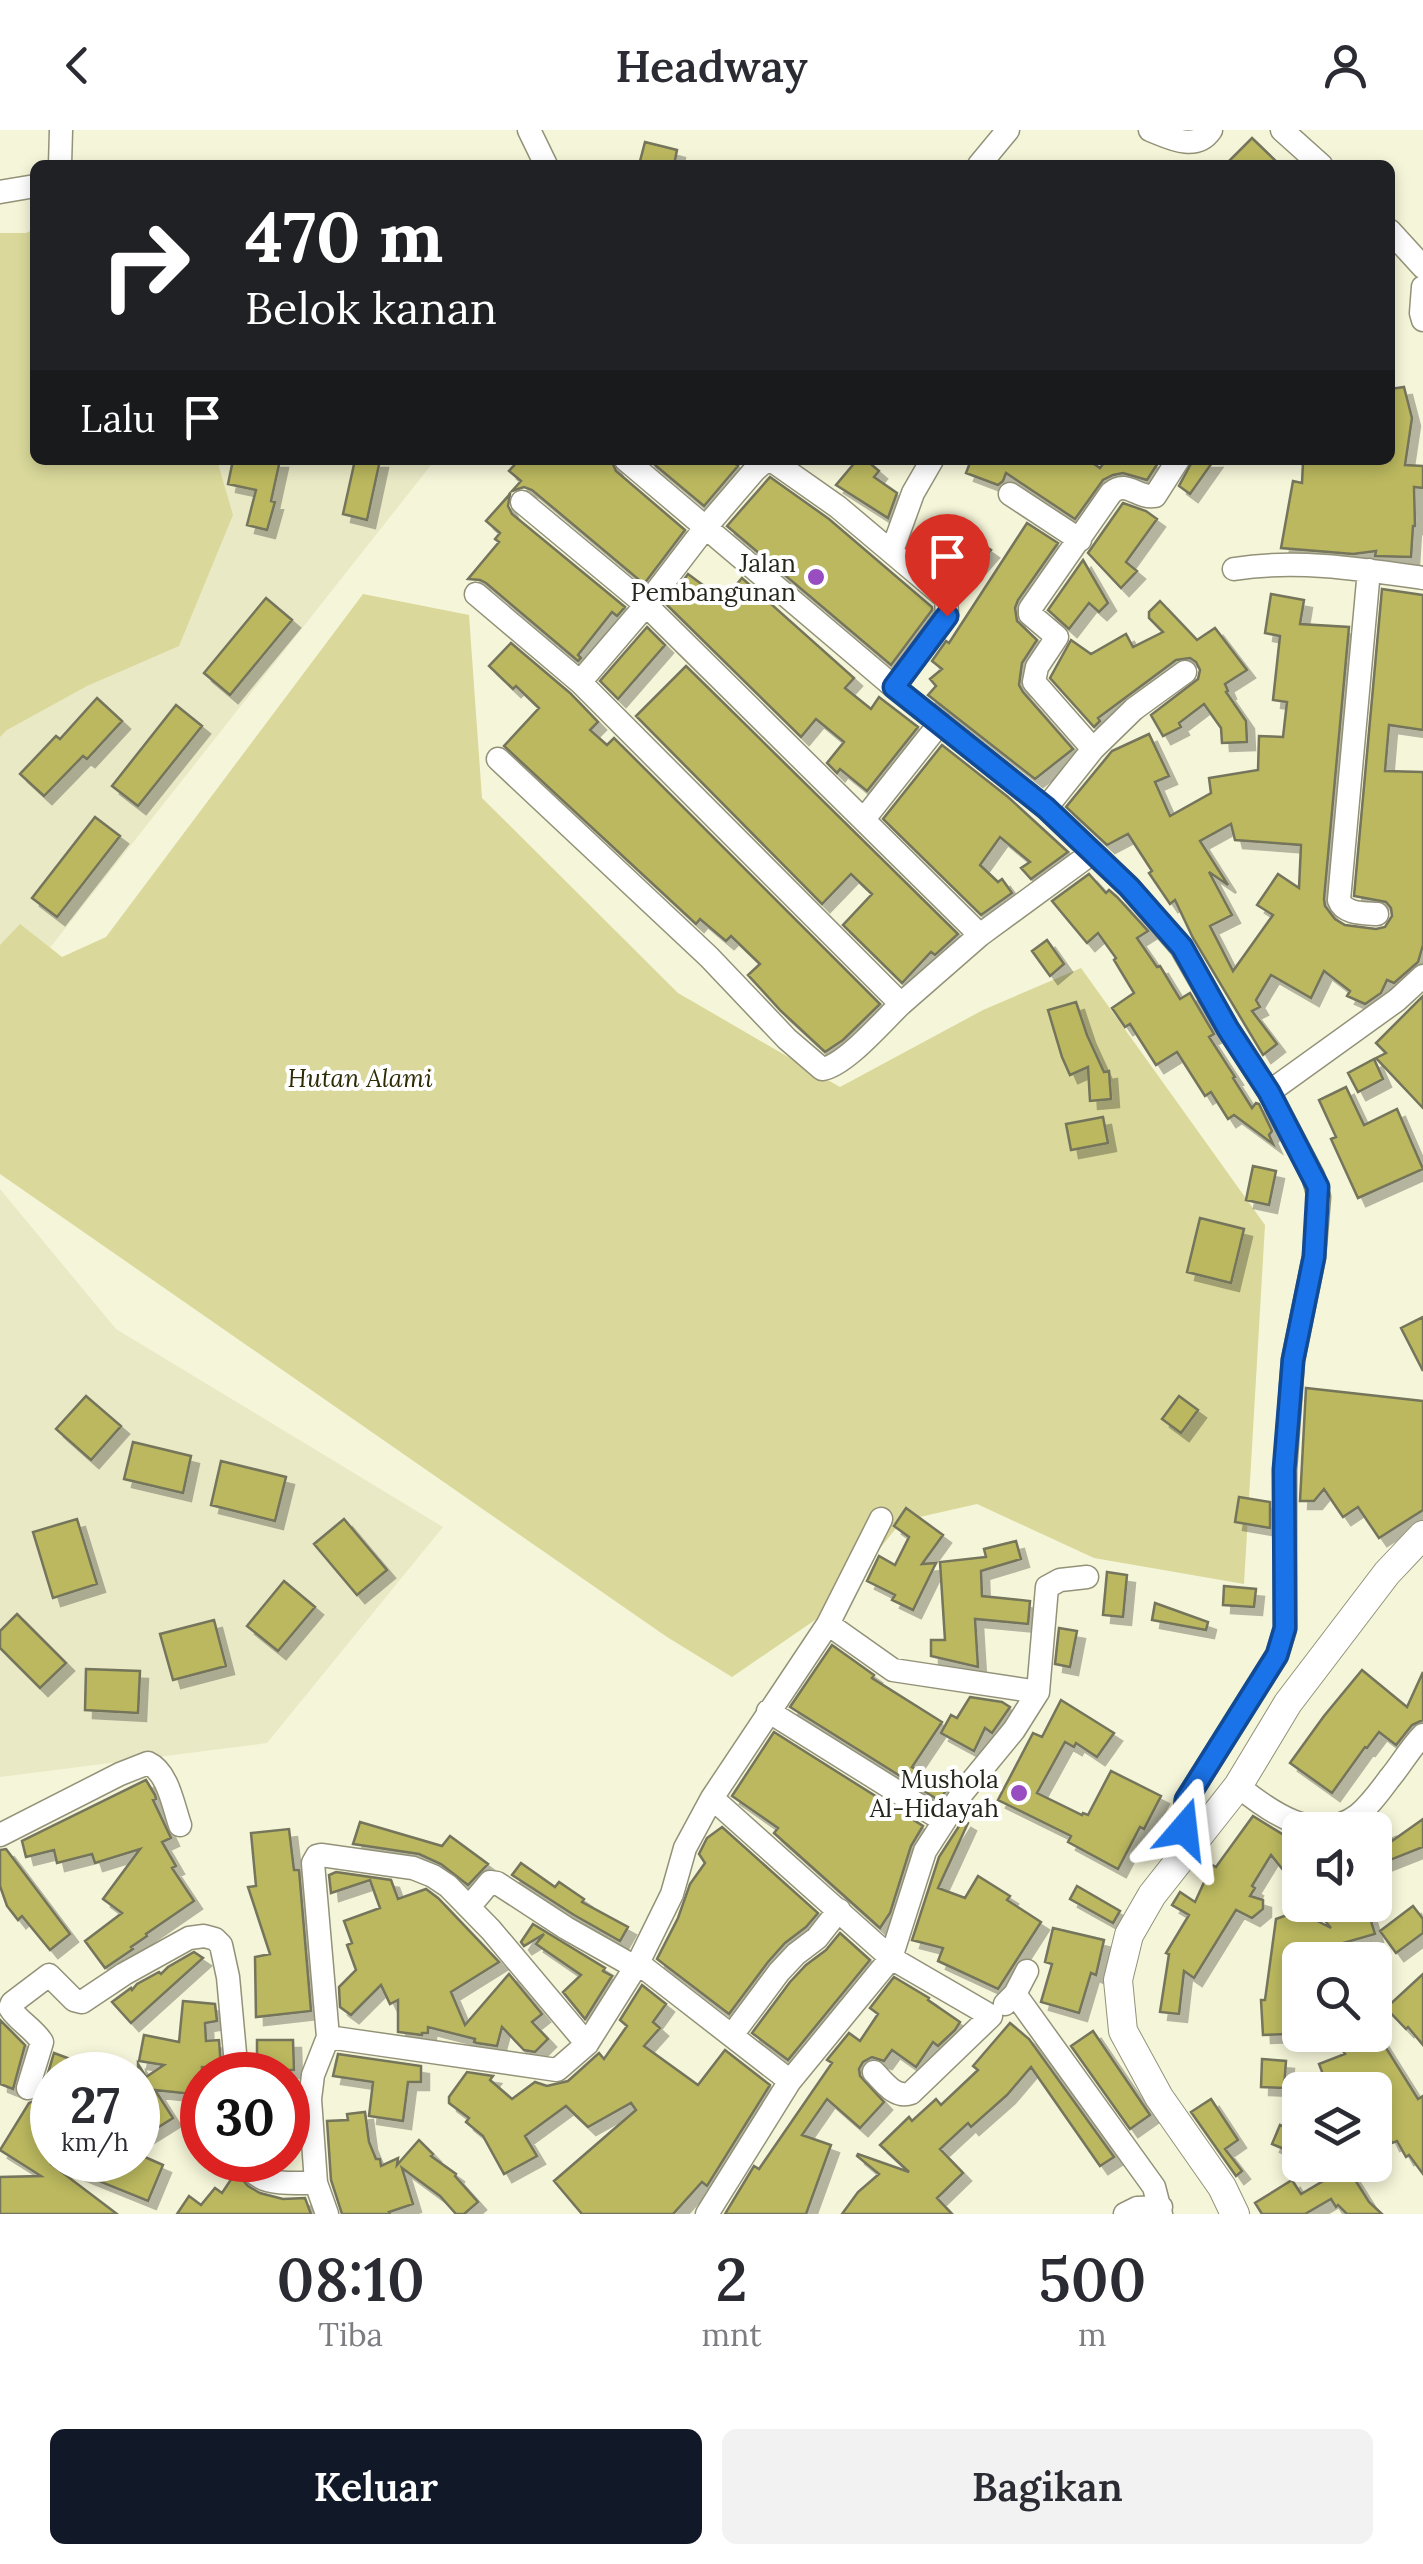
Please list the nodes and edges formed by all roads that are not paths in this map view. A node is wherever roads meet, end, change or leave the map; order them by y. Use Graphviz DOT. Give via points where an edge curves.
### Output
graph roads {
  1 [pos="60,130"];
  2 [pos="529,130"];
  3 [pos="1008,130"];
  4 [pos="1150,130"];
  5 [pos="1212,130"];
  6 [pos="1282,130"];
  7 [pos="60,160"];
  8 [pos="544,160"];
  9 [pos="983,160"];
  10 [pos="1315,160"];
  11 [pos="30,187"];
  12 [pos="0,192"];
  13 [pos="1395,237"];
  14 [pos="1423,267"];
  15 [pos="1423,286"];
  16 [pos="1423,320"];
  17 [pos="632,465"];
  18 [pos="761,465"];
  19 [pos="778,465"];
  20 [pos="929,465"];
  21 [pos="1175,465"];
  22 [pos="1010,494"];
  23 [pos="522,502"];
  24 [pos="705,528"];
  25 [pos="1080,540"];
  26 [pos="892,551"];
  27 [pos="1234,568"];
  28 [pos="1368,570"];
  29 [pos="1423,578"];
  30 [pos="476,594"];
  31 [pos="646,605"];
  32 [pos="1185,672"];
  33 [pos="580,682"];
  34 [pos="894,687"];
  35 [pos="940,723"];
  36 [pos="1093,749"];
  37 [pos="498,759"];
  38 [pos="1046,808"];
  39 [pos="864,819"];
  40 [pos="1092,852"];
  41 [pos="1377,914"];
  42 [pos="980,935"];
  43 [pos="1423,976"];
  44 [pos="901,1004"];
  45 [pos="1269,1092"];
  46 [pos="881,1519"];
  47 [pos="1423,1535"];
  48 [pos="1087,1577"];
  49 [pos="828,1624"];
  50 [pos="1038,1692"];
  51 [pos="768,1711"];
  52 [pos="1423,1735"];
  53 [pos="1238,1786"];
  54 [pos="712,1798"];
  55 [pos="944,1821"];
  56 [pos="180,1824"];
  57 [pos="0,1835"];
  58 [pos="1181,1858"];
  59 [pos="469,1907"];
  60 [pos="839,1910"];
  61 [pos="891,1958"];
  62 [pos="637,1965"];
  63 [pos="1027,1971"];
  64 [pos="1016,1994"];
  65 [pos="991,2016"];
  66 [pos="732,2036"];
  67 [pos="328,2037"];
  68 [pos="587,2044"];
  69 [pos="235,2052"];
  70 [pos="874,2072"];
  71 [pos="790,2081"];
  72 [pos="28,2088"];
  73 [pos="298,2182"];
  74 [pos="316,2183"];
  75 [pos="1161,2210"];
  76 [pos="326,2214"];
  77 [pos="707,2214"];
  78 [pos="1126,2214"];
  79 [pos="1234,2214"];
  1 -- 7 [label="street"];
  2 -- 8 [label="street"];
  3 -- 9 [label="street"];
  4 -- 5 [label="street" via="1196,142"];
  6 -- 10 [label="street"];
  11 -- 12 [label="street"];
  13 -- 14 [label="street"];
  15 -- 16 [label="street"];
  17 -- 24 [label="street"];
  18 -- 24 [label="street"];
  19 -- 26 [label="street"];
  20 -- 26 [label="street"];
  21 -- 25 [label="street" via="1155,496 1118,486"];
  22 -- 25 [label="street"];
  23 -- 31 [label="street"];
  24 -- 31 [label="street"];
  24 -- 34 [label="street"];
  25 -- 36 [label="street" via="1029,612 1057,638 1034,682"];
  26 -- 34 [label="street" via="948,606"];
  27 -- 28 [label="street" via="1305,564"];
  28 -- 29 [label="street"];
  28 -- 41 [label="street" via="1339,900 1346,909"];
  30 -- 33 [label="street"];
  31 -- 33 [label="street"];
  31 -- 39 [label="street"];
  32 -- 36 [label="street" via="1148,696"];
  33 -- 44 [label="street"];
  34 -- 35 [label="street"];
  35 -- 38 [label="street"];
  35 -- 39 [label="street"];
  36 -- 38 [label="street"];
  37 -- 44 [label="street" via="822,1069 845,1058"];
  38 -- 40 [label="street"];
  39 -- 42 [label="street"];
  40 -- 42 [label="street"];
  40 -- 45 [label="street" via="1182,947"];
  42 -- 44 [label="street"];
  43 -- 45 [label="street"];
  45 -- 58 [label="street" via="1319,1197 1293,1360 1284,1470 1285,1628 1277,1655 1186,1800"];
  46 -- 49 [label="street"];
  47 -- 53 [label="street" via="1288,1703"];
  48 -- 50 [label="street" via="1047,1587"];
  49 -- 50 [label="street" via="894,1670"];
  49 -- 51 [label="street"];
  50 -- 55 [label="street"];
  51 -- 54 [label="street"];
  51 -- 55 [label="street"];
  52 -- 53 [label="street" via="1358,1816 1328,1828 1270,1812"];
  53 -- 58 [label="street"];
  54 -- 60 [label="street"];
  54 -- 62 [label="street"];
  55 -- 61 [label="street" via="925,1852"];
  56 -- 57 [label="street" via="163,1777 148,1763"];
  58 -- 79 [label="street" via="1129,1936 1118,1980 1123,2031"];
  59 -- 62 [label="street" via="484,1886 498,1883"];
  59 -- 67 [label="street" via="448,1886 413,1868 317,1856"];
  59 -- 68 [label="street"];
  60 -- 61 [label="street"];
  60 -- 66 [label="street" via="779,1972"];
  61 -- 65 [label="street"];
  61 -- 71 [label="street"];
  62 -- 66 [label="street"];
  62 -- 68 [label="street"];
  63 -- 64 [label="street"];
  64 -- 65 [label="street"];
  64 -- 75 [label="street" via="1154,2187"];
  65 -- 70 [label="street" via="911,2093 898,2094"];
  66 -- 71 [label="street"];
  67 -- 68 [label="street" via="558,2070"];
  67 -- 74 [label="street" via="310,2099"];
  69 -- 72 [label="street" via="221,1945 204,1936 188,1938 82,2002 49,1975 12,2002 13,2013 42,2042"];
  71 -- 77 [label="street"];
  73 -- 74 [label="street"];
  74 -- 76 [label="street"];
  75 -- 78 [label="street"];
}
